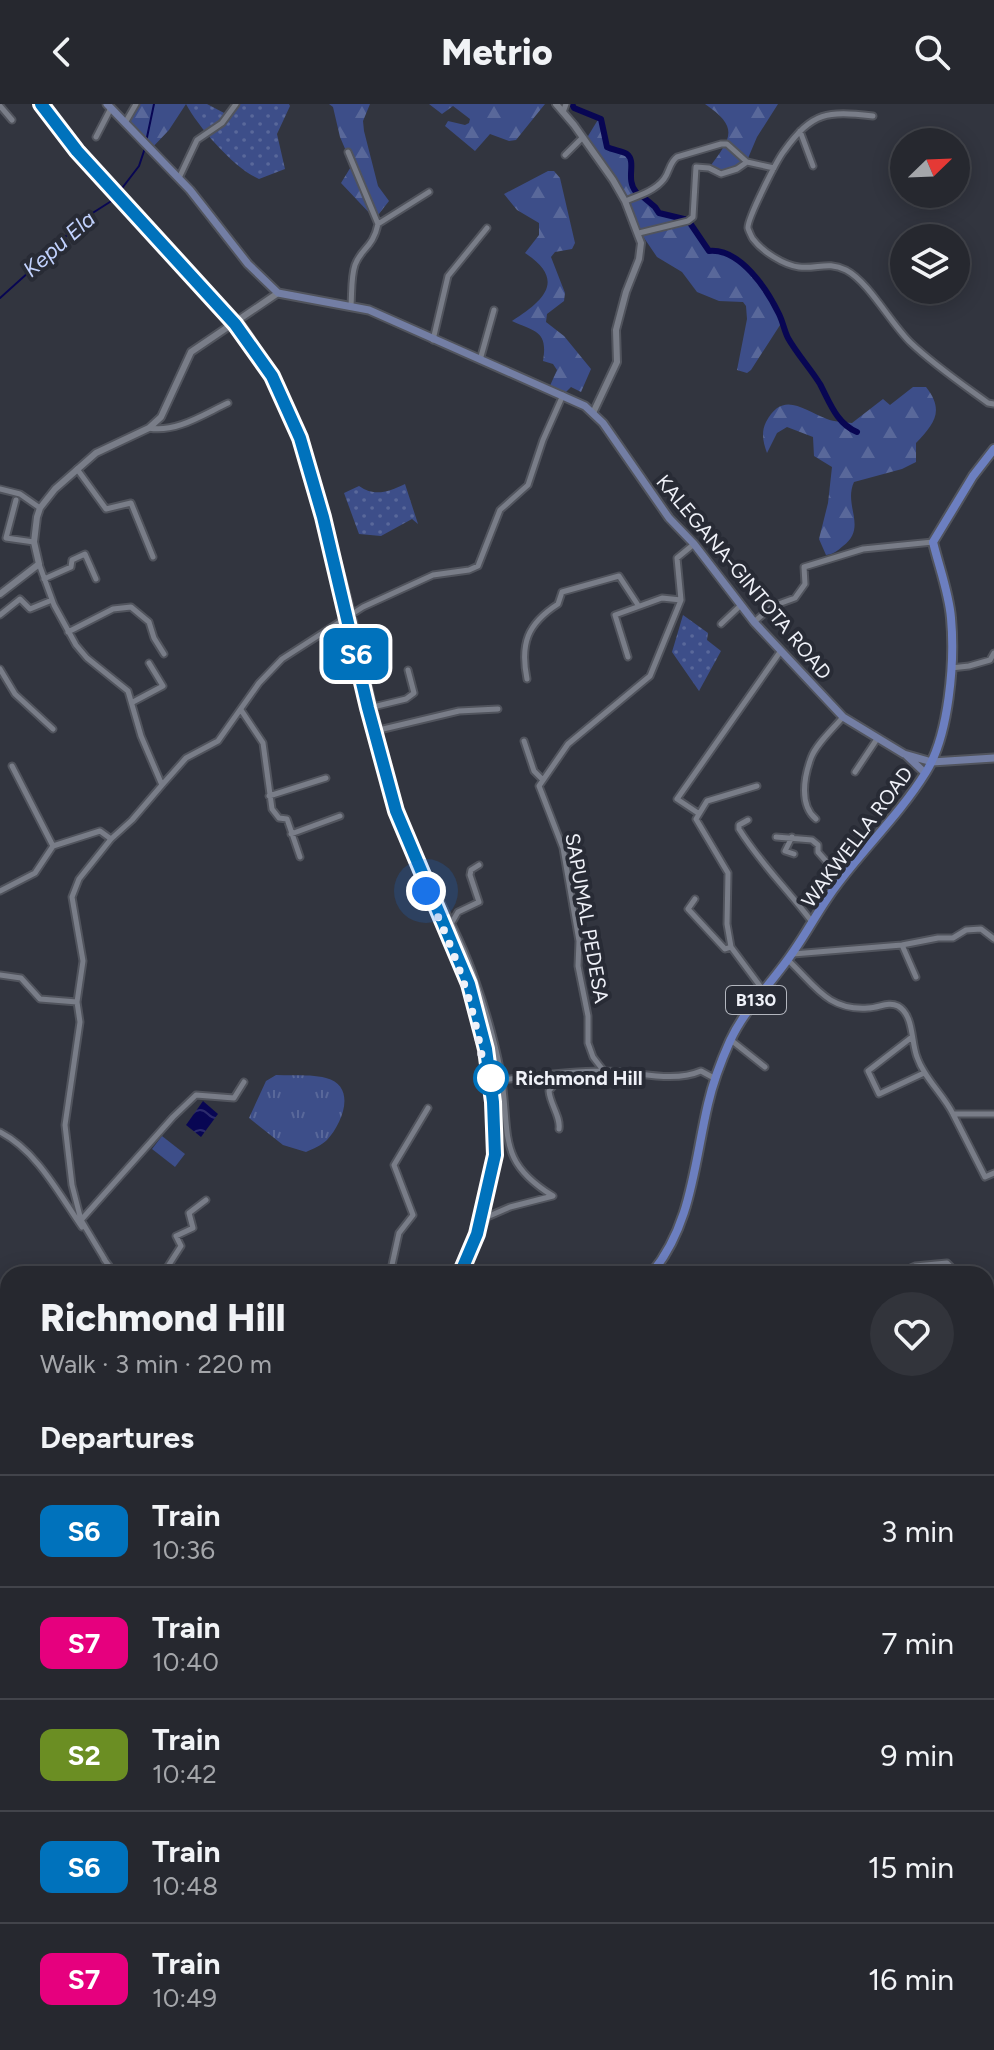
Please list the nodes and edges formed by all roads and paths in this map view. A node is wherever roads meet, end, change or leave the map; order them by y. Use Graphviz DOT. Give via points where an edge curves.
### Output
graph roads {
  1 [pos="136,104"];
  2 [pos="236,104"];
  3 [pos="556,104"];
  4 [pos="0,106"];
  5 [pos="109,106"];
  6 [pos="565,108"];
  7 [pos="873,116"];
  8 [pos="12,120"];
  9 [pos="124,124"];
  10 [pos="800,130"];
  11 [pos="96,137"];
  12 [pos="582,138"];
  13 [pos="348,152"];
  14 [pos="565,155"];
  15 [pos="747,162"];
  16 [pos="813,166"];
  17 [pos="774,168"];
  18 [pos="178,179"];
  19 [pos="429,192"];
  20 [pos="625,201"];
  21 [pos="378,224"];
  22 [pos="487,228"];
  23 [pos="639,233"];
  24 [pos="278,293"];
  25 [pos="351,305"];
  26 [pos="494,310"];
  27 [pos="239,321"];
  28 [pos="433,341"];
  29 [pos="480,361"];
  30 [pos="563,395"];
  31 [pos="228,403"];
  32 [pos="994,404"];
  33 [pos="593,413"];
  34 [pos="149,428"];
  35 [pos="994,449"];
  36 [pos="77,469"];
  37 [pos="0,489"];
  38 [pos="16,500"];
  39 [pos="40,508"];
  40 [pos="34,542"];
  41 [pos="933,542"];
  42 [pos="694,544"];
  43 [pos="153,557"];
  44 [pos="39,564"];
  45 [pos="44,579"];
  46 [pos="96,579"];
  47 [pos="1,591"];
  48 [pos="52,600"];
  49 [pos="681,600"];
  50 [pos="638,605"];
  51 [pos="741,605"];
  52 [pos="0,615"];
  53 [pos="349,615"];
  54 [pos="754,622"];
  55 [pos="721,624"];
  56 [pos="68,632"];
  57 [pos="780,652"];
  58 [pos="994,653"];
  59 [pos="164,654"];
  60 [pos="628,657"];
  61 [pos="149,663"];
  62 [pos="950,668"];
  63 [pos="0,669"];
  64 [pos="408,670"];
  65 [pos="527,679"];
  66 [pos="133,702"];
  67 [pos="373,707"];
  68 [pos="498,709"];
  69 [pos="241,710"];
  70 [pos="843,717"];
  71 [pos="53,729"];
  72 [pos="379,730"];
  73 [pos="877,739"];
  74 [pos="524,741"];
  75 [pos="904,754"];
  76 [pos="994,758"];
  77 [pos="932,762"];
  78 [pos="12,766"];
  79 [pos="855,772"];
  80 [pos="925,773"];
  81 [pos="326,778"];
  82 [pos="542,779"];
  83 [pos="162,785"];
  84 [pos="757,786"];
  85 [pos="269,796"];
  86 [pos="698,813"];
  87 [pos="340,816"];
  88 [pos="816,819"];
  89 [pos="748,820"];
  90 [pos="291,834"];
  91 [pos="776,837"];
  92 [pos="793,837"];
  93 [pos="111,839"];
  94 [pos="53,846"];
  95 [pos="794,854"];
  96 [pos="300,857"];
  97 [pos="479,865"];
  98 [pos="842,879"];
  99 [pos="0,891"];
  100 [pos="695,899"];
  101 [pos="812,923"];
  102 [pos="451,924"];
  103 [pos="994,939"];
  104 [pos="902,945"];
  105 [pos="731,947"];
  106 [pos="790,957"];
  107 [pos="0,975"];
  108 [pos="916,977"];
  109 [pos="763,990"];
  110 [pos="77,1002"];
  111 [pos="913,1037"];
  112 [pos="730,1040"];
  113 [pos="765,1067"];
  114 [pos="603,1070"];
  115 [pos="925,1072"];
  116 [pos="564,1074"];
  117 [pos="715,1079"];
  118 [pos="502,1080"];
  119 [pos="244,1082"];
  120 [pos="428,1108"];
  121 [pos="953,1114"];
  122 [pos="994,1114"];
  123 [pos="559,1129"];
  124 [pos="0,1132"];
  125 [pos="994,1173"];
  126 [pos="206,1200"];
  127 [pos="81,1220"];
  128 [pos="105,1260"];
  129 [pos="109,1266"];
  130 [pos="168,1266"];
  131 [pos="391,1266"];
  132 [pos="460,1266"];
  133 [pos="467,1266"];
  134 [pos="659,1266"];
  135 [pos="915,1266"];
  136 [pos="950,1266"];
  1 -- 9 [label="street"];
  2 -- 18 [label="street" via="222,123 197,140"];
  3 -- 6 [label="street"];
  4 -- 8 [label="street"];
  5 -- 9 [label="main road"];
  5 -- 11 [label="street"];
  6 -- 12 [label="street"];
  7 -- 10 [label="street" via="835,112"];
  9 -- 18 [label="main road"];
  10 -- 16 [label="street"];
  10 -- 17 [label="street"];
  12 -- 14 [label="street"];
  12 -- 20 [label="street"];
  13 -- 21 [label="street"];
  15 -- 17 [label="street"];
  15 -- 20 [label="street" via="727,144 677,157 663,181"];
  15 -- 23 [label="street" via="721,174 696,167 693,217"];
  17 -- 32 [label="street" via="749,222 752,238 777,259 797,267 829,263 849,271 909,341"];
  18 -- 24 [label="main road"];
  19 -- 21 [label="street"];
  20 -- 23 [label="street"];
  21 -- 25 [label="street" via="375,240 355,266"];
  22 -- 28 [label="street" via="448,276"];
  23 -- 33 [label="street" via="639,259 616,330 617,362"];
  24 -- 25 [label="main road, KALEGANA-GINTOTA ROAD"];
  24 -- 27 [label="street"];
  25 -- 28 [label="main road, KALEGANA-GINTOTA ROAD"];
  26 -- 29 [label="street"];
  27 -- 34 [label="street" via="191,352 161,417"];
  27 -- 53 [label="street" via="296,423"];
  28 -- 29 [label="main road, KALEGANA-GINTOTA ROAD"];
  29 -- 30 [label="main road, KALEGANA-GINTOTA ROAD"];
  30 -- 33 [label="main road, KALEGANA-GINTOTA ROAD"];
  30 -- 53 [label="street" via="528,485 500,510 478,566 433,575"];
  31 -- 34 [label="street" via="161,431"];
  33 -- 42 [label="main road, KALEGANA-GINTOTA ROAD"];
  34 -- 36 [label="street" via="96,453"];
  35 -- 41 [label="main road"];
  36 -- 39 [label="street"];
  36 -- 43 [label="street" via="106,509 131,503"];
  37 -- 39 [label="street" via="20,494"];
  38 -- 40 [label="street" via="6,538"];
  39 -- 40 [label="street"];
  40 -- 44 [label="street"];
  41 -- 54 [label="street" via="863,549 804,567 805,584 795,598 773,606"];
  41 -- 62 [label="main road, WAKWELLA ROAD / B130" via="951,616"];
  42 -- 49 [label="street" via="677,558"];
  42 -- 51 [label="main road, KALEGANA-GINTOTA ROAD"];
  44 -- 45 [label="street"];
  44 -- 47 [label="street"];
  45 -- 46 [label="street" via="85,554"];
  45 -- 48 [label="street"];
  48 -- 52 [label="street" via="30,609 20,599"];
  48 -- 56 [label="street"];
  49 -- 50 [label="street" via="662,598"];
  49 -- 82 [label="street" via="650,676 568,744"];
  50 -- 60 [label="street" via="615,615"];
  50 -- 65 [label="street" via="619,576 562,592 558,604 533,626 523,651"];
  51 -- 54 [label="main road, KALEGANA-GINTOTA ROAD"];
  51 -- 55 [label="street"];
  53 -- 67 [label="street"];
  53 -- 69 [label="street" via="282,659"];
  53 -- 132 [label="street" via="396,823 446,934 480,1042 492,1155"];
  54 -- 57 [label="main road, KALEGANA-GINTOTA ROAD"];
  56 -- 59 [label="street" via="113,609 131,607 149,622"];
  56 -- 66 [label="street"];
  57 -- 70 [label="main road, KALEGANA-GINTOTA ROAD"];
  57 -- 86 [label="street" via="677,799"];
  58 -- 62 [label="street" via="990,660"];
  61 -- 66 [label="street" via="163,686"];
  62 -- 77 [label="main road, WAKWELLA ROAD / B130"];
  63 -- 71 [label="street" via="15,694"];
  64 -- 67 [label="street" via="414,693"];
  66 -- 83 [label="street"];
  67 -- 72 [label="street"];
  68 -- 72 [label="street" via="459,711"];
  69 -- 83 [label="street" via="218,741 186,758"];
  69 -- 85 [label="street" via="263,743"];
  70 -- 73 [label="main road, KALEGANA-GINTOTA ROAD"];
  70 -- 88 [label="street" via="811,756 804,798"];
  72 -- 102 [label="street" via="417,855"];
  73 -- 75 [label="main road, KALEGANA-GINTOTA ROAD"];
  73 -- 79 [label="street"];
  74 -- 82 [label="street, SAPUMAL PEDESA"];
  75 -- 77 [label="main road, KALEGANA-GINTOTA ROAD"];
  75 -- 80 [label="main road, KALEGANA-GINTOTA ROAD"];
  76 -- 77 [label="main road, KALEGANA-GINTOTA ROAD"];
  77 -- 80 [label="main road, WAKWELLA ROAD / B130"];
  78 -- 94 [label="street"];
  80 -- 98 [label="main road, WAKWELLA ROAD / B130"];
  81 -- 85 [label="street"];
  82 -- 114 [label="street, SAPUMAL PEDESA" via="539,786 563,848 588,1043"];
  83 -- 93 [label="street"];
  84 -- 86 [label="street" via="707,801"];
  85 -- 90 [label="street" via="279,818 287,819"];
  86 -- 105 [label="street" via="699,827 728,873"];
  87 -- 90 [label="street"];
  89 -- 101 [label="street" via="739,829 755,856"];
  90 -- 96 [label="street"];
  91 -- 92 [label="street"];
  92 -- 95 [label="street" via="785,851"];
  92 -- 98 [label="street" via="812,840"];
  93 -- 94 [label="street" via="100,831"];
  93 -- 110 [label="street" via="79,879 72,897 83,961"];
  94 -- 99 [label="street" via="35,873"];
  97 -- 102 [label="street" via="470,875 479,902 458,912"];
  98 -- 101 [label="main road, WAKWELLA ROAD / B130"];
  100 -- 105 [label="street" via="688,909 725,949"];
  101 -- 106 [label="main road, WAKWELLA ROAD / B130"];
  102 -- 118 [label="street" via="476,981"];
  103 -- 104 [label="street" via="981,929"];
  104 -- 106 [label="street"];
  104 -- 108 [label="street"];
  105 -- 109 [label="street"];
  106 -- 109 [label="main road, WAKWELLA ROAD / B130"];
  106 -- 111 [label="street" via="826,999 849,1007 901,1007"];
  107 -- 110 [label="street" via="21,978 40,999"];
  109 -- 112 [label="main road, WAKWELLA ROAD / B130"];
  110 -- 127 [label="street" via="80,1022 65,1125"];
  111 -- 115 [label="street"];
  111 -- 115 [label="street" via="868,1071 879,1094"];
  112 -- 113 [label="street"];
  112 -- 117 [label="main road, WAKWELLA ROAD / B130"];
  114 -- 116 [label="street"];
  114 -- 117 [label="street" via="667,1076 701,1071"];
  115 -- 121 [label="street"];
  116 -- 118 [label="street"];
  116 -- 123 [label="street" via="549,1091"];
  117 -- 134 [label="main road, WAKWELLA ROAD / B130" via="693,1188"];
  118 -- 133 [label="street" via="512,1154 533,1184 553,1196 487,1217"];
  119 -- 127 [label="street" via="234,1098 196,1095"];
  120 -- 131 [label="street" via="394,1165 413,1215 399,1233"];
  121 -- 122 [label="street"];
  121 -- 125 [label="street" via="985,1177"];
  124 -- 128 [label="street" via="41,1168"];
  126 -- 130 [label="street" via="189,1213 193,1228 176,1236 181,1246"];
  127 -- 128 [label="street"];
  128 -- 129 [label="street"];
  135 -- 136 [label="street"];
}
